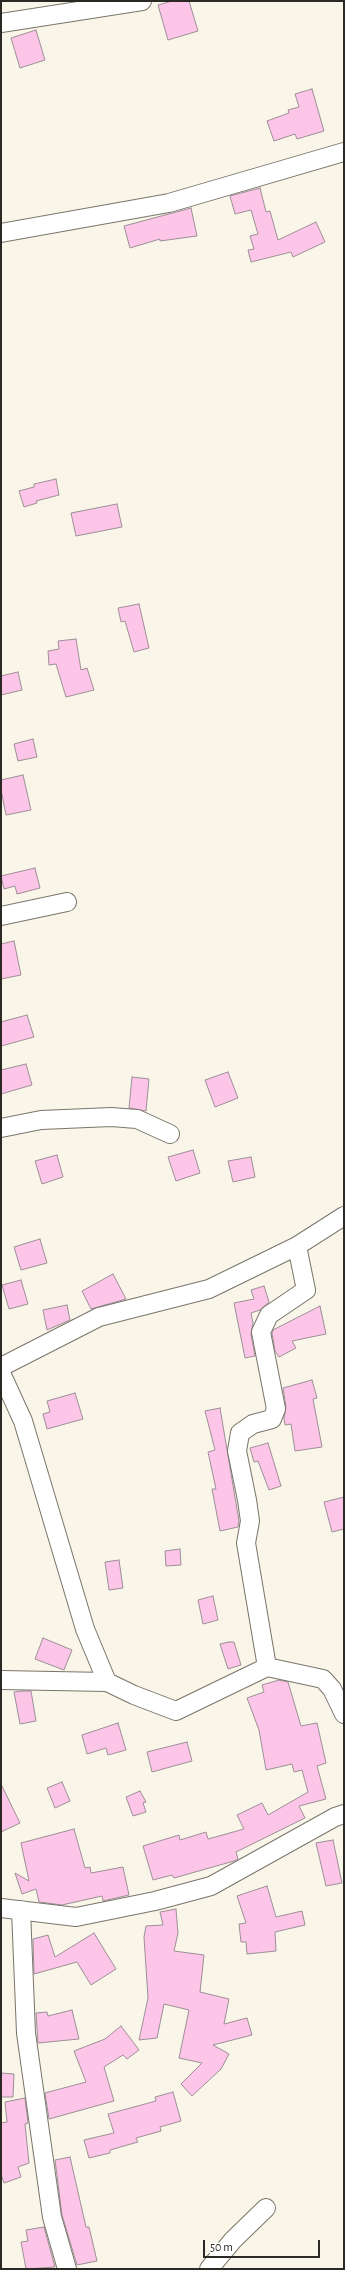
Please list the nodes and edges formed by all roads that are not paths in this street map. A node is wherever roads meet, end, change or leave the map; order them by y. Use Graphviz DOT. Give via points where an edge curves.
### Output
graph roads {
  1 [pos="142,1"];
  2 [pos="1,23"];
  3 [pos="344,152"];
  4 [pos="1,233"];
  5 [pos="67,902"];
  6 [pos="1,916"];
  7 [pos="1,1128"];
  8 [pos="170,1134"];
  9 [pos="344,1216"];
  10 [pos="297,1246"];
  11 [pos="1,1367"];
  12 [pos="1,1373"];
  13 [pos="267,1667"];
  14 [pos="1,1680"];
  15 [pos="107,1682"];
  16 [pos="344,1714"];
  17 [pos="344,1814"];
  18 [pos="1,1908"];
  19 [pos="22,1910"];
  20 [pos="266,2208"];
  21 [pos="67,2269"];
  22 [pos="209,2269"];
  1 -- 2 [label="street"];
  3 -- 4 [label="street" via="169,203"];
  5 -- 6 [label="street"];
  7 -- 8 [label="street" via="41,1120 111,1117 137,1119"];
  9 -- 10 [label="street"];
  10 -- 11 [label="street" via="209,1289 99,1317"];
  10 -- 13 [label="street" via="306,1290 269,1315 261,1332 276,1410 272,1419 253,1424 240,1433 237,1451 250,1521 246,1543"];
  12 -- 15 [label="street" via="23,1421 85,1629"];
  13 -- 15 [label="street" via="176,1711"];
  13 -- 16 [label="street" via="323,1679 332,1690"];
  14 -- 15 [label="street"];
  17 -- 19 [label="street" via="211,1886 155,1901 76,1917"];
  18 -- 19 [label="street"];
  19 -- 21 [label="street" via="26,2033 52,2217"];
  20 -- 22 [label="street" via="233,2240"];
}
